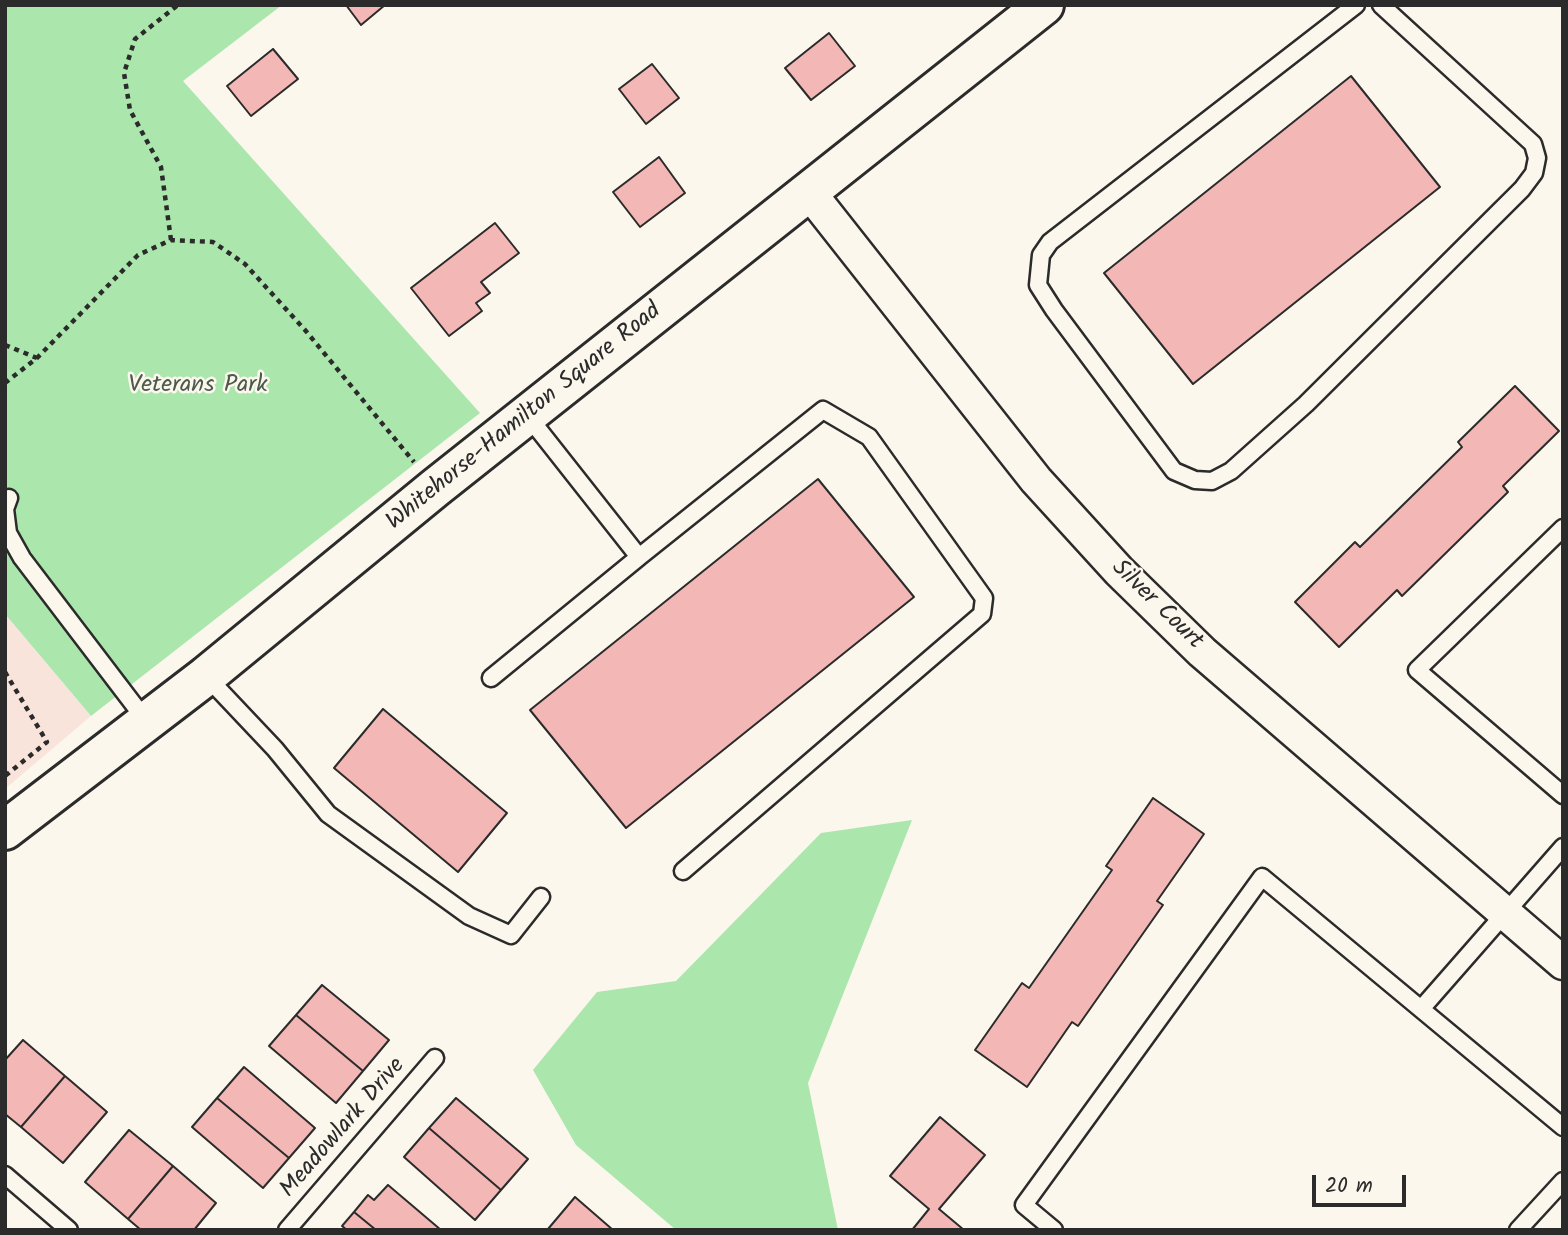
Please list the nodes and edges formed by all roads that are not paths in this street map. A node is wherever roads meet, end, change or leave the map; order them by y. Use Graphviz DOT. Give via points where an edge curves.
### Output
graph roads {
  1 [pos="1044,5"];
  2 [pos="1356,5"];
  3 [pos="1381,5"];
  4 [pos="809,192"];
  5 [pos="527,415"];
  6 [pos="9,498"];
  7 [pos="1563,528"];
  8 [pos="639,557"];
  9 [pos="206,676"];
  10 [pos="491,678"];
  11 [pos="148,722"];
  12 [pos="1563,795"];
  13 [pos="5,830"];
  14 [pos="1563,847"];
  15 [pos="683,871"];
  16 [pos="541,897"];
  17 [pos="1505,914"];
  18 [pos="1563,963"];
  19 [pos="1421,1009"];
  20 [pos="435,1058"];
  21 [pos="1563,1127"];
  22 [pos="5,1175"];
  23 [pos="1563,1181"];
  24 [pos="69,1230"];
  25 [pos="287,1230"];
  26 [pos="1054,1230"];
  27 [pos="1517,1230"];
  1 -- 4 [label="street, Whitehorse-Hamilton Square Road"];
  2 -- 3 [label="lane" via="1050,242 1041,255 1038,285 1054,310 1174,471 1195,480 1212,481 1231,471 1306,404 1534,173 1537,158 1533,144"];
  4 -- 5 [label="street, Whitehorse-Hamilton Square Road"];
  4 -- 17 [label="street, Silver Court" via="1035,480 1119,571 1202,652"];
  5 -- 8 [label="lane"];
  5 -- 9 [label="street, Whitehorse-Hamilton Square Road"];
  6 -- 11 [label="lane" via="5,509 8,533 22,558"];
  7 -- 12 [label="lane" via="1417,670"];
  8 -- 10 [label="lane"];
  8 -- 15 [label="lane" via="823,410 869,437 984,598 982,614"];
  9 -- 11 [label="street, Whitehorse-Hamilton Square Road"];
  9 -- 16 [label="lane" via="328,814 469,916 511,934"];
  11 -- 13 [label="street, Whitehorse-Hamilton Square Road"];
  14 -- 17 [label="lane"];
  17 -- 18 [label="street, Silver Court"];
  17 -- 19 [label="lane"];
  19 -- 21 [label="lane"];
  19 -- 26 [label="lane" via="1262,877 1024,1205"];
  20 -- 25 [label="lane, Meadowlark Drive"];
  22 -- 24 [label="lane"];
  23 -- 27 [label="lane"];
}
